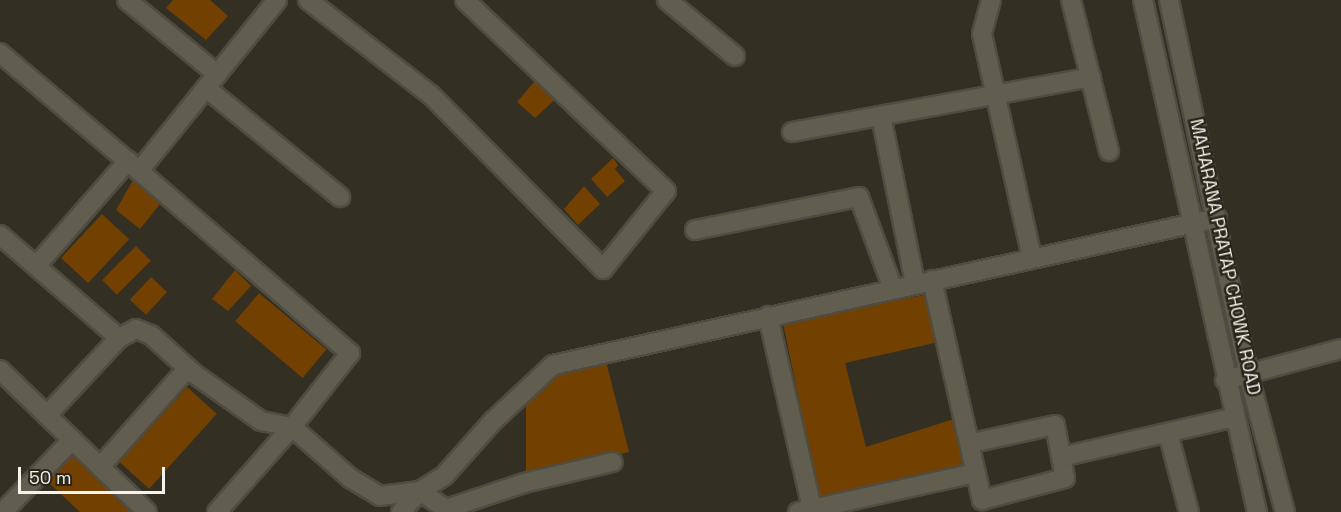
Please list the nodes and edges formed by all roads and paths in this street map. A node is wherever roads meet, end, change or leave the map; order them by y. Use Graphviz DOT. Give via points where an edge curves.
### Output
graph roads {
  1 [pos="127,0"];
  2 [pos="277,0"];
  3 [pos="308,0"];
  4 [pos="465,0"];
  5 [pos="667,0"];
  6 [pos="991,0"];
  7 [pos="1071,0"];
  8 [pos="1143,0"];
  9 [pos="1169,0"];
  10 [pos="0,53"];
  11 [pos="735,56"];
  12 [pos="1091,77"];
  13 [pos="212,81"];
  14 [pos="996,95"];
  15 [pos="881,116"];
  16 [pos="792,132"];
  17 [pos="1109,151"];
  18 [pos="134,166"];
  19 [pos="340,197"];
  20 [pos="1217,218"];
  21 [pos="1195,222"];
  22 [pos="695,230"];
  23 [pos="0,235"];
  24 [pos="1032,257"];
  25 [pos="36,266"];
  26 [pos="924,282"];
  27 [pos="893,289"];
  28 [pos="768,316"];
  29 [pos="119,338"];
  30 [pos="1341,349"];
  31 [pos="188,368"];
  32 [pos="0,370"];
  33 [pos="1248,373"];
  34 [pos="1225,380"];
  35 [pos="47,415"];
  36 [pos="1235,417"];
  37 [pos="292,427"];
  38 [pos="1168,433"];
  39 [pos="72,440"];
  40 [pos="972,443"];
  41 [pos="1061,457"];
  42 [pos="613,462"];
  43 [pos="100,467"];
  44 [pos="976,473"];
  45 [pos="420,491"];
  46 [pos="448,511"];
  47 [pos="808,511"];
  48 [pos="3,512"];
  49 [pos="147,512"];
  50 [pos="218,512"];
  51 [pos="400,512"];
  52 [pos="1189,512"];
  53 [pos="1257,512"];
  54 [pos="1285,512"];
  1 -- 13 [label="street"];
  2 -- 13 [label="street"];
  3 -- 4 [label="street" via="431,95 603,269 666,191"];
  5 -- 11 [label="street"];
  6 -- 14 [label="street" via="982,34"];
  7 -- 12 [label="street"];
  8 -- 21 [label="street, MAHARANA PRATAP CHOWK ROAD"];
  9 -- 20 [label="street, MAHARANA PRATAP CHOWK ROAD"];
  10 -- 18 [label="street"];
  12 -- 14 [label="street"];
  12 -- 17 [label="street"];
  13 -- 18 [label="street"];
  13 -- 19 [label="street"];
  14 -- 15 [label="street"];
  14 -- 24 [label="street"];
  15 -- 16 [label="street"];
  15 -- 26 [label="street"];
  18 -- 25 [label="street"];
  18 -- 37 [label="street" via="350,353"];
  20 -- 21 [label="street"];
  20 -- 33 [label="street, MAHARANA PRATAP CHOWK ROAD"];
  21 -- 24 [label="street"];
  21 -- 34 [label="street, MAHARANA PRATAP CHOWK ROAD"];
  22 -- 27 [label="street" via="859,197"];
  23 -- 25 [label="street"];
  24 -- 26 [label="street"];
  25 -- 29 [label="street"];
  26 -- 27 [label="street"];
  26 -- 40 [label="street"];
  27 -- 28 [label="street"];
  28 -- 45 [label="street" via="553,365 493,421 444,476"];
  28 -- 47 [label="street"];
  29 -- 31 [label="street" via="142,330"];
  29 -- 35 [label="street"];
  30 -- 33 [label="street"];
  31 -- 37 [label="street" via="261,421"];
  31 -- 43 [label="street"];
  32 -- 35 [label="street"];
  33 -- 34 [label="street"];
  33 -- 54 [label="street, MAHARANA PRATAP CHOWK ROAD"];
  34 -- 36 [label="street, MAHARANA PRATAP CHOWK ROAD"];
  35 -- 39 [label="street"];
  36 -- 38 [label="street"];
  36 -- 53 [label="street, MAHARANA PRATAP CHOWK ROAD"];
  37 -- 45 [label="street" via="350,478 380,496"];
  37 -- 50 [label="street"];
  38 -- 41 [label="street"];
  38 -- 52 [label="street"];
  39 -- 43 [label="street"];
  39 -- 48 [label="street"];
  40 -- 41 [label="street" via="1055,425"];
  40 -- 44 [label="street"];
  41 -- 44 [label="street" via="1065,478 982,500"];
  42 -- 46 [label="street" via="524,483"];
  43 -- 49 [label="street"];
  44 -- 47 [label="street"];
  45 -- 46 [label="street"];
  45 -- 51 [label="street"];
}
